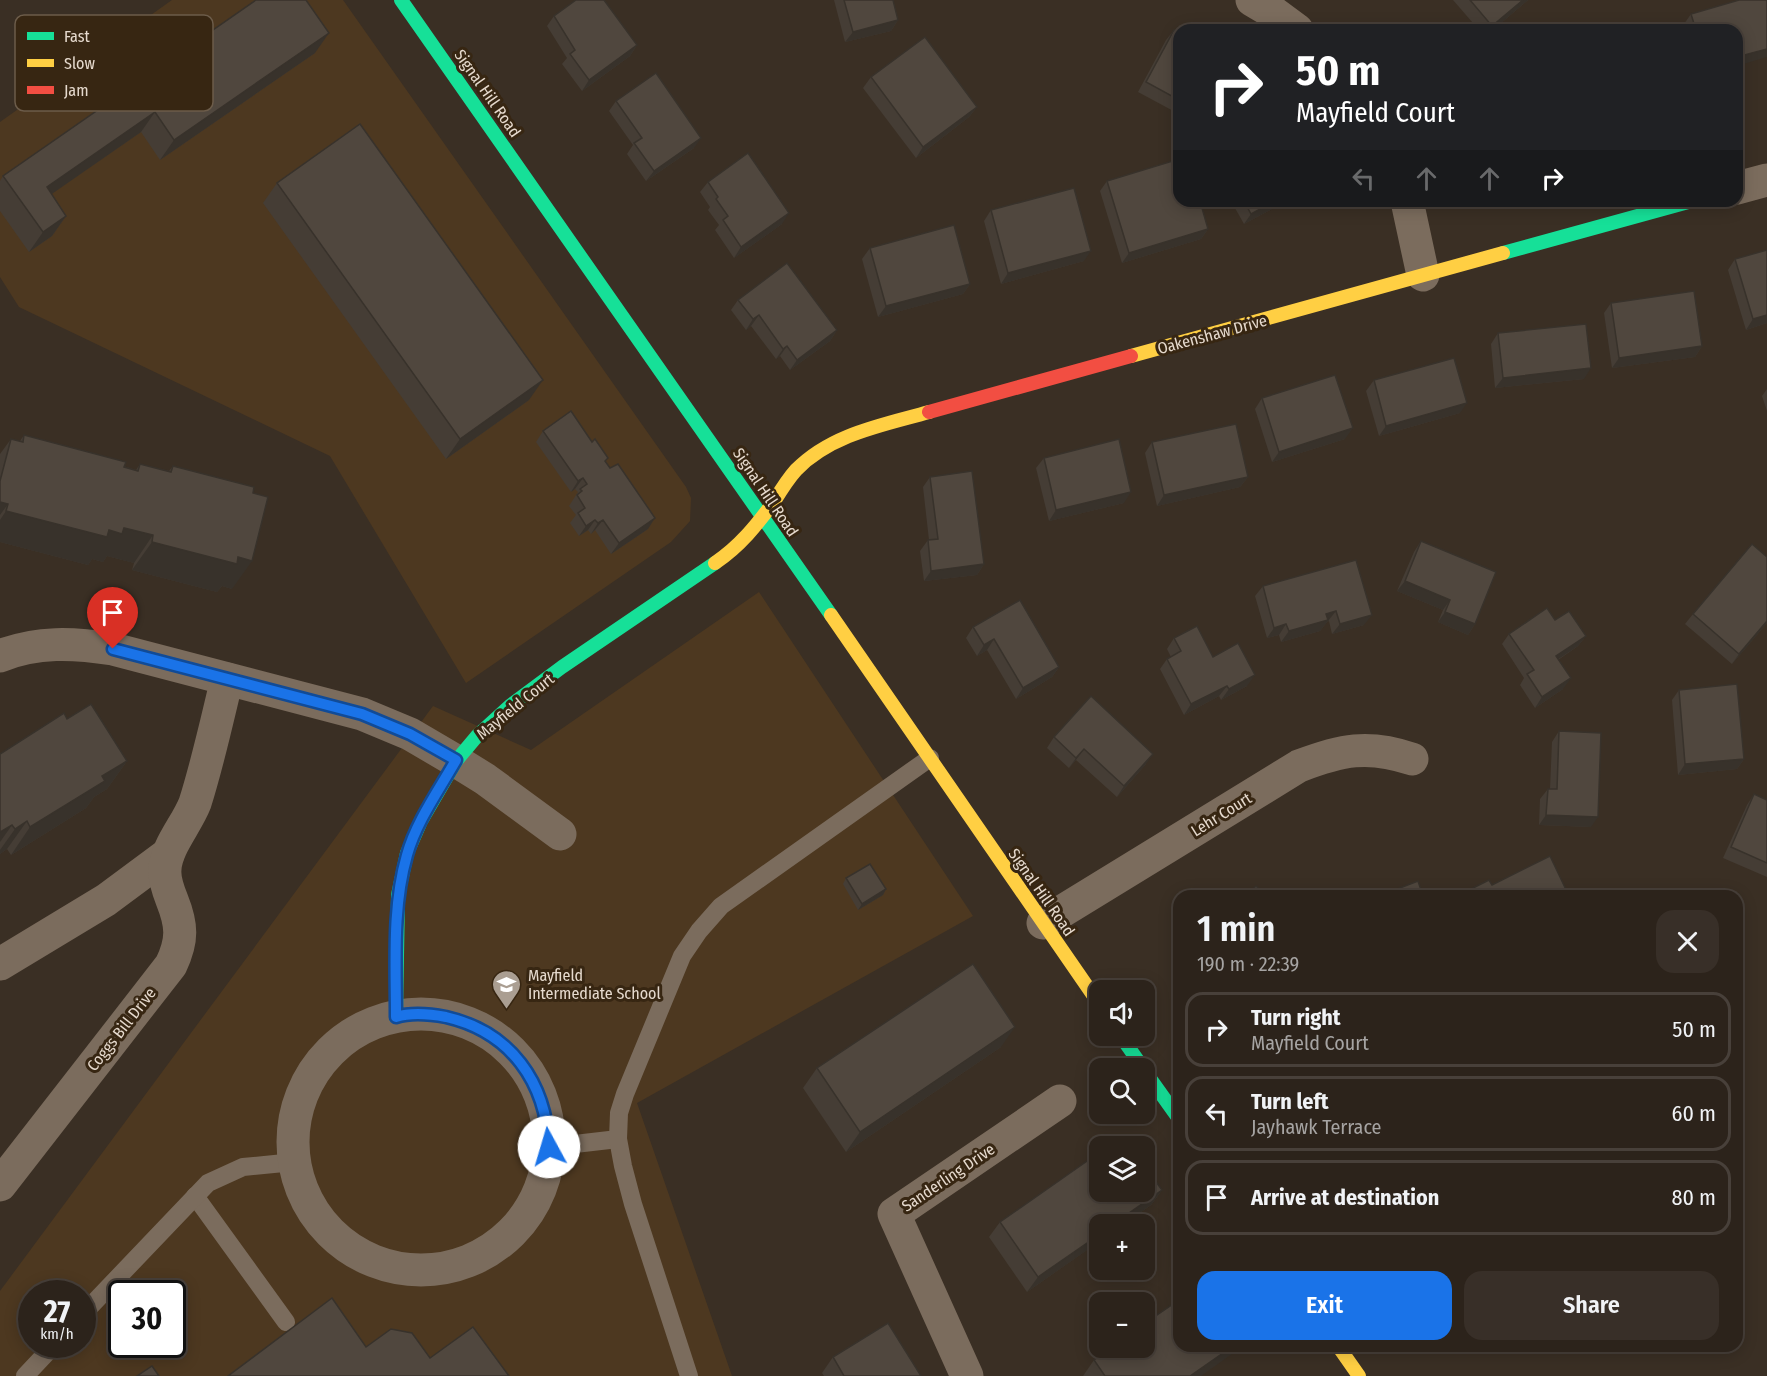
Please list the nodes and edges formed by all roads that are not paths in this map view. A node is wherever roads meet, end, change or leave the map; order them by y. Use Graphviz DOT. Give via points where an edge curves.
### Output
graph roads {
  1 [pos="401,0"];
  2 [pos="1252,0"];
  3 [pos="1289,24"];
  4 [pos="1767,180"];
  5 [pos="1743,186"];
  6 [pos="1408,207"];
  7 [pos="1670,207"];
  8 [pos="1424,275"];
  9 [pos="763,516"];
  10 [pos="0,656"];
  11 [pos="227,679"];
  12 [pos="930,758"];
  13 [pos="1412,759"];
  14 [pos="456,760"];
  15 [pos="560,834"];
  16 [pos="168,854"];
  17 [pos="1043,923"];
  18 [pos="0,964"];
  19 [pos="1089,989"];
  20 [pos="396,1017"];
  21 [pos="1155,1085"];
  22 [pos="1060,1101"];
  23 [pos="1173,1110"];
  24 [pos="618,1139"];
  25 [pos="549,1147"];
  26 [pos="294,1162"];
  27 [pos="0,1185"];
  28 [pos="195,1196"];
  29 [pos="96,1300"];
  30 [pos="286,1322"];
  31 [pos="1342,1352"];
  32 [pos="42,1358"];
  33 [pos="25,1376"];
  34 [pos="689,1376"];
  35 [pos="968,1376"];
  36 [pos="1359,1376"];
  1 -- 9 [label="street, Signal Hill Road"];
  2 -- 3 [label="street"];
  4 -- 5 [label="street"];
  6 -- 8 [label="street"];
  7 -- 8 [label="street, Oakenshaw Drive"];
  8 -- 9 [label="street, Oakenshaw Drive" via="844,437 805,460"];
  9 -- 12 [label="street, Signal Hill Road"];
  9 -- 14 [label="street, Mayfield Court" via="721,560 511,705"];
  10 -- 11 [label="street" via="52,643 85,645"];
  11 -- 14 [label="street" via="362,714 410,734"];
  11 -- 16 [label="street, Coggs Bill Drive" via="194,806"];
  12 -- 17 [label="street, Signal Hill Road"];
  12 -- 24 [label="lane" via="721,906 699,931 682,956 626,1094 619,1113"];
  13 -- 17 [label="street, Lehr Court" via="1391,752 1357,750 1331,754 1299,766"];
  14 -- 15 [label="street"];
  14 -- 20 [label="street, Mayfield Court" via="407,854 398,895"];
  16 -- 18 [label="street, Coggs Bill Drive" via="106,900"];
  16 -- 27 [label="street, Coggs Bill Drive" via="167,886 180,926 179,949 171,965"];
  17 -- 19 [label="street, Signal Hill Road"];
  20 -- 25 [label="street" via="432,1014 467,1022 496,1038 522,1064 538,1090 548,1124"];
  20 -- 26 [label="street" via="363,1027 333,1049 311,1075 297,1110"];
  21 -- 23 [label="street"];
  22 -- 35 [label="street, Sanderling Drive" via="894,1214"];
  24 -- 25 [label="lane"];
  24 -- 34 [label="lane" via="633,1203"];
  25 -- 26 [label="street" via="543,1181 529,1211 512,1233 484,1254 458,1265 424,1270 396,1267 362,1255 335,1238 303,1192"];
  26 -- 28 [label="lane" via="243,1167 208,1183"];
  28 -- 29 [label="lane"];
  28 -- 30 [label="lane"];
  31 -- 36 [label="street"];
  32 -- 33 [label="lane"];
}
